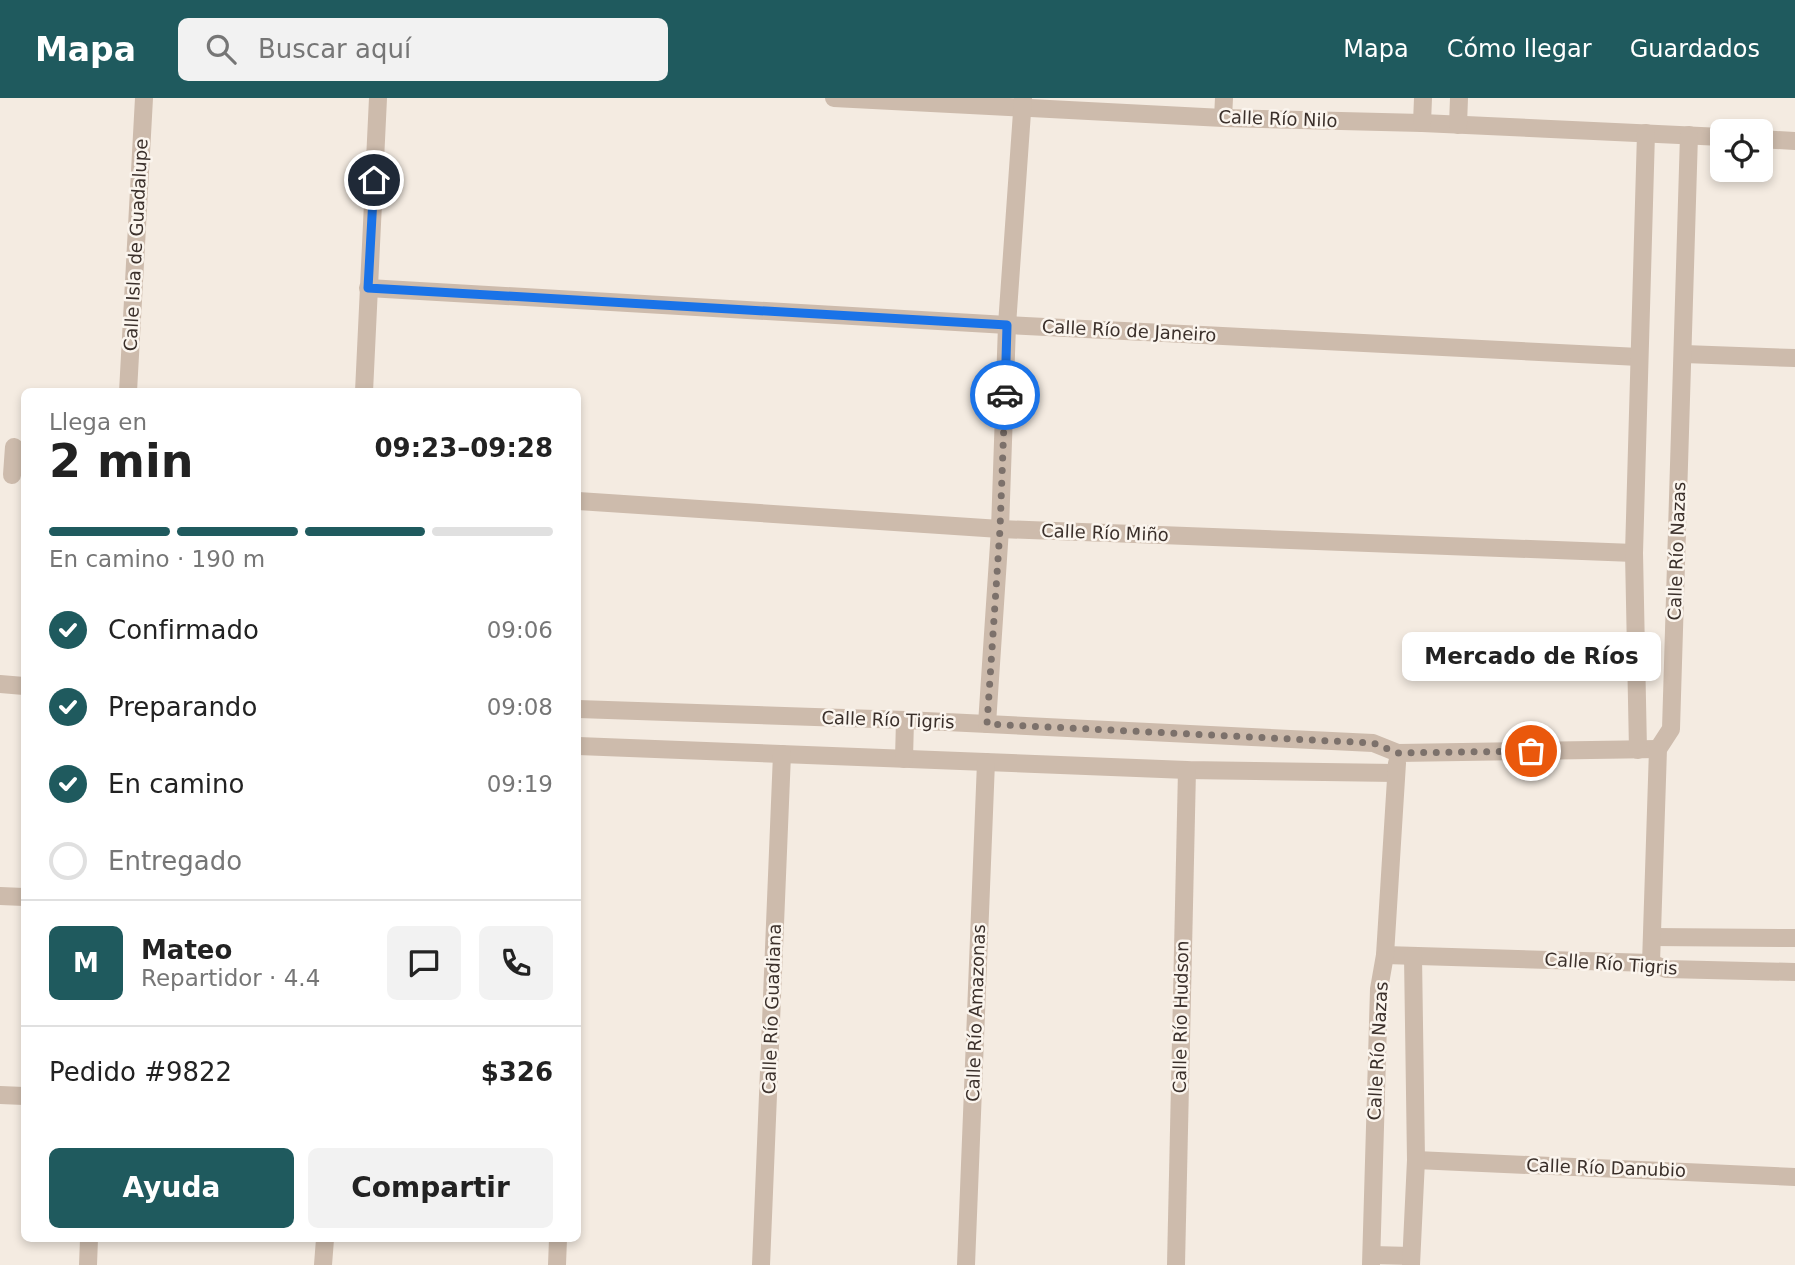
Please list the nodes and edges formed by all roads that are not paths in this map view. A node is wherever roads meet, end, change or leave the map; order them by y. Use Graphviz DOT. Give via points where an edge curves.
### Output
graph roads {
  1 [pos="144,98"];
  2 [pos="378,98"];
  3 [pos="834,98"];
  4 [pos="1224,98"];
  5 [pos="1423,98"];
  6 [pos="1459,98"];
  7 [pos="1022,102"];
  8 [pos="1223,118"];
  9 [pos="1422,123"];
  10 [pos="1458,125"];
  11 [pos="1646,133"];
  12 [pos="1689,135"];
  13 [pos="1710,136"];
  14 [pos="1773,140"];
  15 [pos="1795,141"];
  16 [pos="368,288"];
  17 [pos="1007,325"];
  18 [pos="1684,354"];
  19 [pos="1639,357"];
  20 [pos="1795,358"];
  21 [pos="128,388"];
  22 [pos="364,388"];
  23 [pos="13,447"];
  24 [pos="12,476"];
  25 [pos="581,501"];
  26 [pos="1000,529"];
  27 [pos="1634,553"];
  28 [pos="0,684"];
  29 [pos="21,685"];
  30 [pos="581,709"];
  31 [pos="905,720"];
  32 [pos="987,724"];
  33 [pos="581,746"];
  34 [pos="1658,749"];
  35 [pos="1638,750"];
  36 [pos="1398,753"];
  37 [pos="782,754"];
  38 [pos="904,759"];
  39 [pos="986,762"];
  40 [pos="1187,770"];
  41 [pos="1396,773"];
  42 [pos="0,896"];
  43 [pos="21,897"];
  44 [pos="1651,937"];
  45 [pos="1795,937"];
  46 [pos="1385,955"];
  47 [pos="1412,956"];
  48 [pos="1651,963"];
  49 [pos="1795,972"];
  50 [pos="0,1095"];
  51 [pos="21,1096"];
  52 [pos="1416,1160"];
  53 [pos="1795,1177"];
  54 [pos="89,1242"];
  55 [pos="325,1242"];
  56 [pos="558,1242"];
  57 [pos="1371,1260"];
  58 [pos="1411,1261"];
  59 [pos="88,1265"];
  60 [pos="323,1265"];
  61 [pos="557,1265"];
  62 [pos="761,1265"];
  63 [pos="966,1265"];
  64 [pos="1176,1265"];
  1 -- 21 [label="street, Calle Isla de Guadalupe"];
  2 -- 16 [label="street"];
  3 -- 7 [label="street, Calle Río Nilo"];
  4 -- 8 [label="street"];
  5 -- 9 [label="street"];
  6 -- 10 [label="street"];
  7 -- 8 [label="street, Calle Río Nilo"];
  7 -- 17 [label="street"];
  8 -- 9 [label="street, Calle Río Nilo"];
  9 -- 10 [label="street, Calle Río Nilo"];
  10 -- 11 [label="street, Calle Río Nilo"];
  11 -- 12 [label="street, Calle Río Nilo"];
  11 -- 19 [label="street"];
  12 -- 13 [label="street, Calle Río Nilo"];
  12 -- 18 [label="street, Calle Río Nazas"];
  14 -- 15 [label="street"];
  16 -- 17 [label="street, Calle Río de Janeiro"];
  16 -- 22 [label="street"];
  17 -- 19 [label="street, Calle Río de Janeiro"];
  17 -- 26 [label="street"];
  18 -- 20 [label="street"];
  18 -- 34 [label="street, Calle Río Nazas" via="1671,729"];
  19 -- 27 [label="street"];
  23 -- 24 [label="street"];
  25 -- 26 [label="street, Calle Río Miño"];
  26 -- 27 [label="street, Calle Río Miño"];
  26 -- 32 [label="street"];
  27 -- 35 [label="street"];
  28 -- 29 [label="street"];
  30 -- 31 [label="street, Calle Río Tigris"];
  31 -- 32 [label="street, Calle Río Tigris"];
  31 -- 38 [label="street"];
  32 -- 36 [label="street, Calle Río Tigris" via="1373,743"];
  33 -- 37 [label="street"];
  34 -- 35 [label="street, Calle Río Tigris"];
  34 -- 44 [label="street, Calle Río Nazas"];
  35 -- 36 [label="street, Calle Río Tigris"];
  36 -- 41 [label="street, Calle Río Nazas"];
  37 -- 38 [label="street"];
  37 -- 62 [label="street, Calle Río Guadiana"];
  38 -- 39 [label="street"];
  39 -- 40 [label="street"];
  39 -- 63 [label="street, Calle Río Amazonas"];
  40 -- 41 [label="street"];
  40 -- 64 [label="street, Calle Río Hudson"];
  41 -- 46 [label="street, Calle Río Nazas"];
  42 -- 43 [label="street"];
  44 -- 45 [label="street, Calle Río Tigris"];
  44 -- 48 [label="street, Calle Río Nazas"];
  46 -- 47 [label="street, Calle Río Tigris"];
  46 -- 57 [label="street, Calle Río Nazas" via="1379,989"];
  47 -- 48 [label="street, Calle Río Tigris"];
  47 -- 52 [label="street, Calle Río Nazas"];
  48 -- 49 [label="street, Calle Río Tigris" via="1666,969"];
  50 -- 51 [label="street"];
  52 -- 53 [label="street, Calle Río Danubio"];
  52 -- 58 [label="street, Calle Río Nazas"];
  54 -- 59 [label="street"];
  55 -- 60 [label="street"];
  56 -- 61 [label="street"];
  57 -- 58 [label="street"];
}
